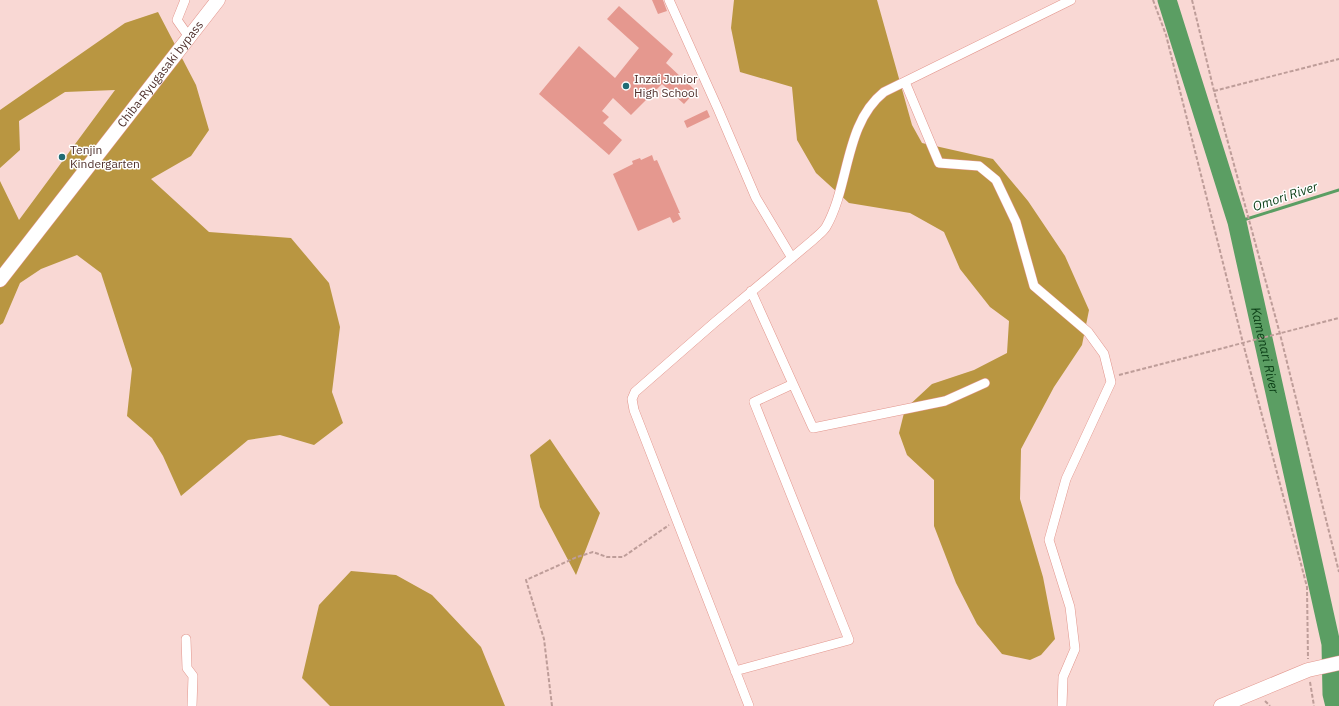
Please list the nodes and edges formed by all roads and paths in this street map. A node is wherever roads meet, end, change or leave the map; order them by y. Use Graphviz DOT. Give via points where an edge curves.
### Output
graph roads {
  1 [pos="185,0"];
  2 [pos="218,0"];
  3 [pos="669,0"];
  4 [pos="1071,0"];
  5 [pos="1153,0"];
  6 [pos="1192,0"];
  7 [pos="189,37"];
  8 [pos="1339,59"];
  9 [pos="905,82"];
  10 [pos="1214,91"];
  11 [pos="792,258"];
  12 [pos="0,280"];
  13 [pos="751,291"];
  14 [pos="1339,318"];
  15 [pos="1280,334"];
  16 [pos="1243,343"];
  17 [pos="1110,378"];
  18 [pos="985,383"];
  19 [pos="793,384"];
  20 [pos="677,519"];
  21 [pos="1339,572"];
  22 [pos="186,639"];
  23 [pos="1339,663"];
  24 [pos="1312,669"];
  25 [pos="736,671"];
  26 [pos="192,706"];
  27 [pos="552,706"];
  28 [pos="749,706"];
  29 [pos="1062,706"];
  30 [pos="1221,706"];
  31 [pos="1314,706"];
  1 -- 7 [label="street" via="177,20"];
  2 -- 7 [label="main road, Chiba-Ryugasaki bypass"];
  3 -- 11 [label="street" via="756,198"];
  4 -- 9 [label="street"];
  5 -- 16 [label="path" via="1166,34"];
  6 -- 10 [label="path"];
  7 -- 12 [label="main road, Chiba-Ryugasaki bypass"];
  8 -- 10 [label="path"];
  9 -- 11 [label="street" via="879,96 865,113 857,130 826,228"];
  9 -- 17 [label="street" via="939,163 979,166 996,180 1016,222 1034,286 1088,332 1104,354"];
  10 -- 15 [label="path"];
  11 -- 13 [label="street"];
  13 -- 19 [label="street"];
  13 -- 20 [label="street" via="645,381 632,399"];
  14 -- 15 [label="path"];
  15 -- 16 [label="path"];
  15 -- 21 [label="path"];
  16 -- 17 [label="path"];
  16 -- 24 [label="path" via="1308,587 1306,640"];
  17 -- 29 [label="street" via="1111,382 1066,479 1049,540 1070,607 1075,649 1063,677"];
  18 -- 19 [label="street" via="945,401 813,428"];
  19 -- 25 [label="street" via="754,402 849,640"];
  20 -- 25 [label="street"];
  20 -- 27 [label="path" via="623,557 607,557 593,552 577,556 526,580 544,639"];
  22 -- 26 [label="street" via="187,668 193,676"];
  23 -- 24 [label="main road"];
  24 -- 30 [label="main road"];
  24 -- 31 [label="path"];
  25 -- 28 [label="street"];
}
